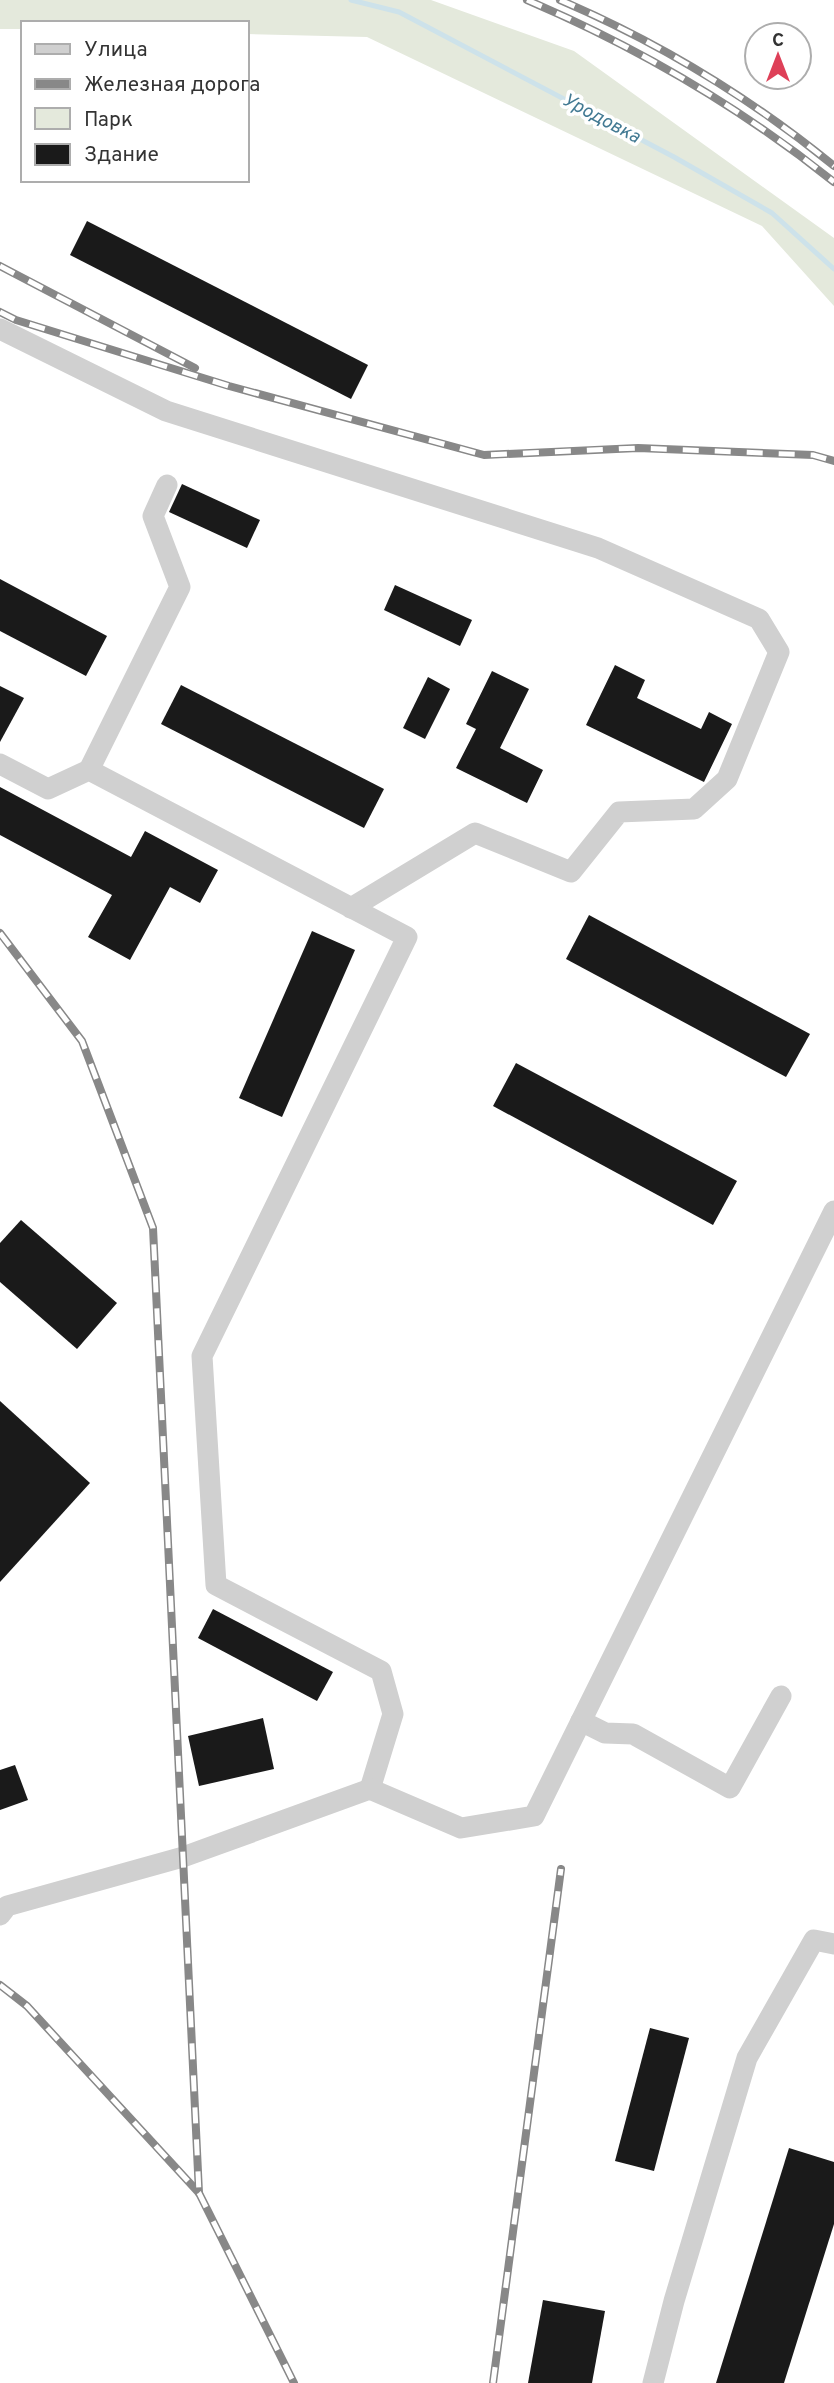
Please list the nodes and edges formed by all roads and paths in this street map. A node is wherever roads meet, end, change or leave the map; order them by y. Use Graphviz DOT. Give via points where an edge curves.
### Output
graph roads {
  1 [pos="0,329"];
  2 [pos="167,485"];
  3 [pos="0,764"];
  4 [pos="89,770"];
  5 [pos="351,908"];
  6 [pos="834,1211"];
  7 [pos="781,1696"];
  8 [pos="581,1721"];
  9 [pos="370,1789"];
  10 [pos="0,1916"];
  11 [pos="834,1944"];
  12 [pos="653,2383"];
  1 -- 5 [label="street" via="166,411 598,548 760,619 779,652 727,779 694,809 620,812 571,872 475,833"];
  2 -- 4 [label="street" via="153,516 180,587"];
  3 -- 4 [label="street" via="48,789"];
  4 -- 5 [label="street"];
  5 -- 9 [label="street" via="407,937 202,1356 216,1586 381,1671 393,1714"];
  6 -- 8 [label="street"];
  7 -- 8 [label="street" via="730,1788 633,1734 605,1733"];
  8 -- 9 [label="street" via="534,1816 461,1828"];
  9 -- 10 [label="street" via="183,1857 6,1906"];
  11 -- 12 [label="street" via="814,1940 747,2059"];
}
